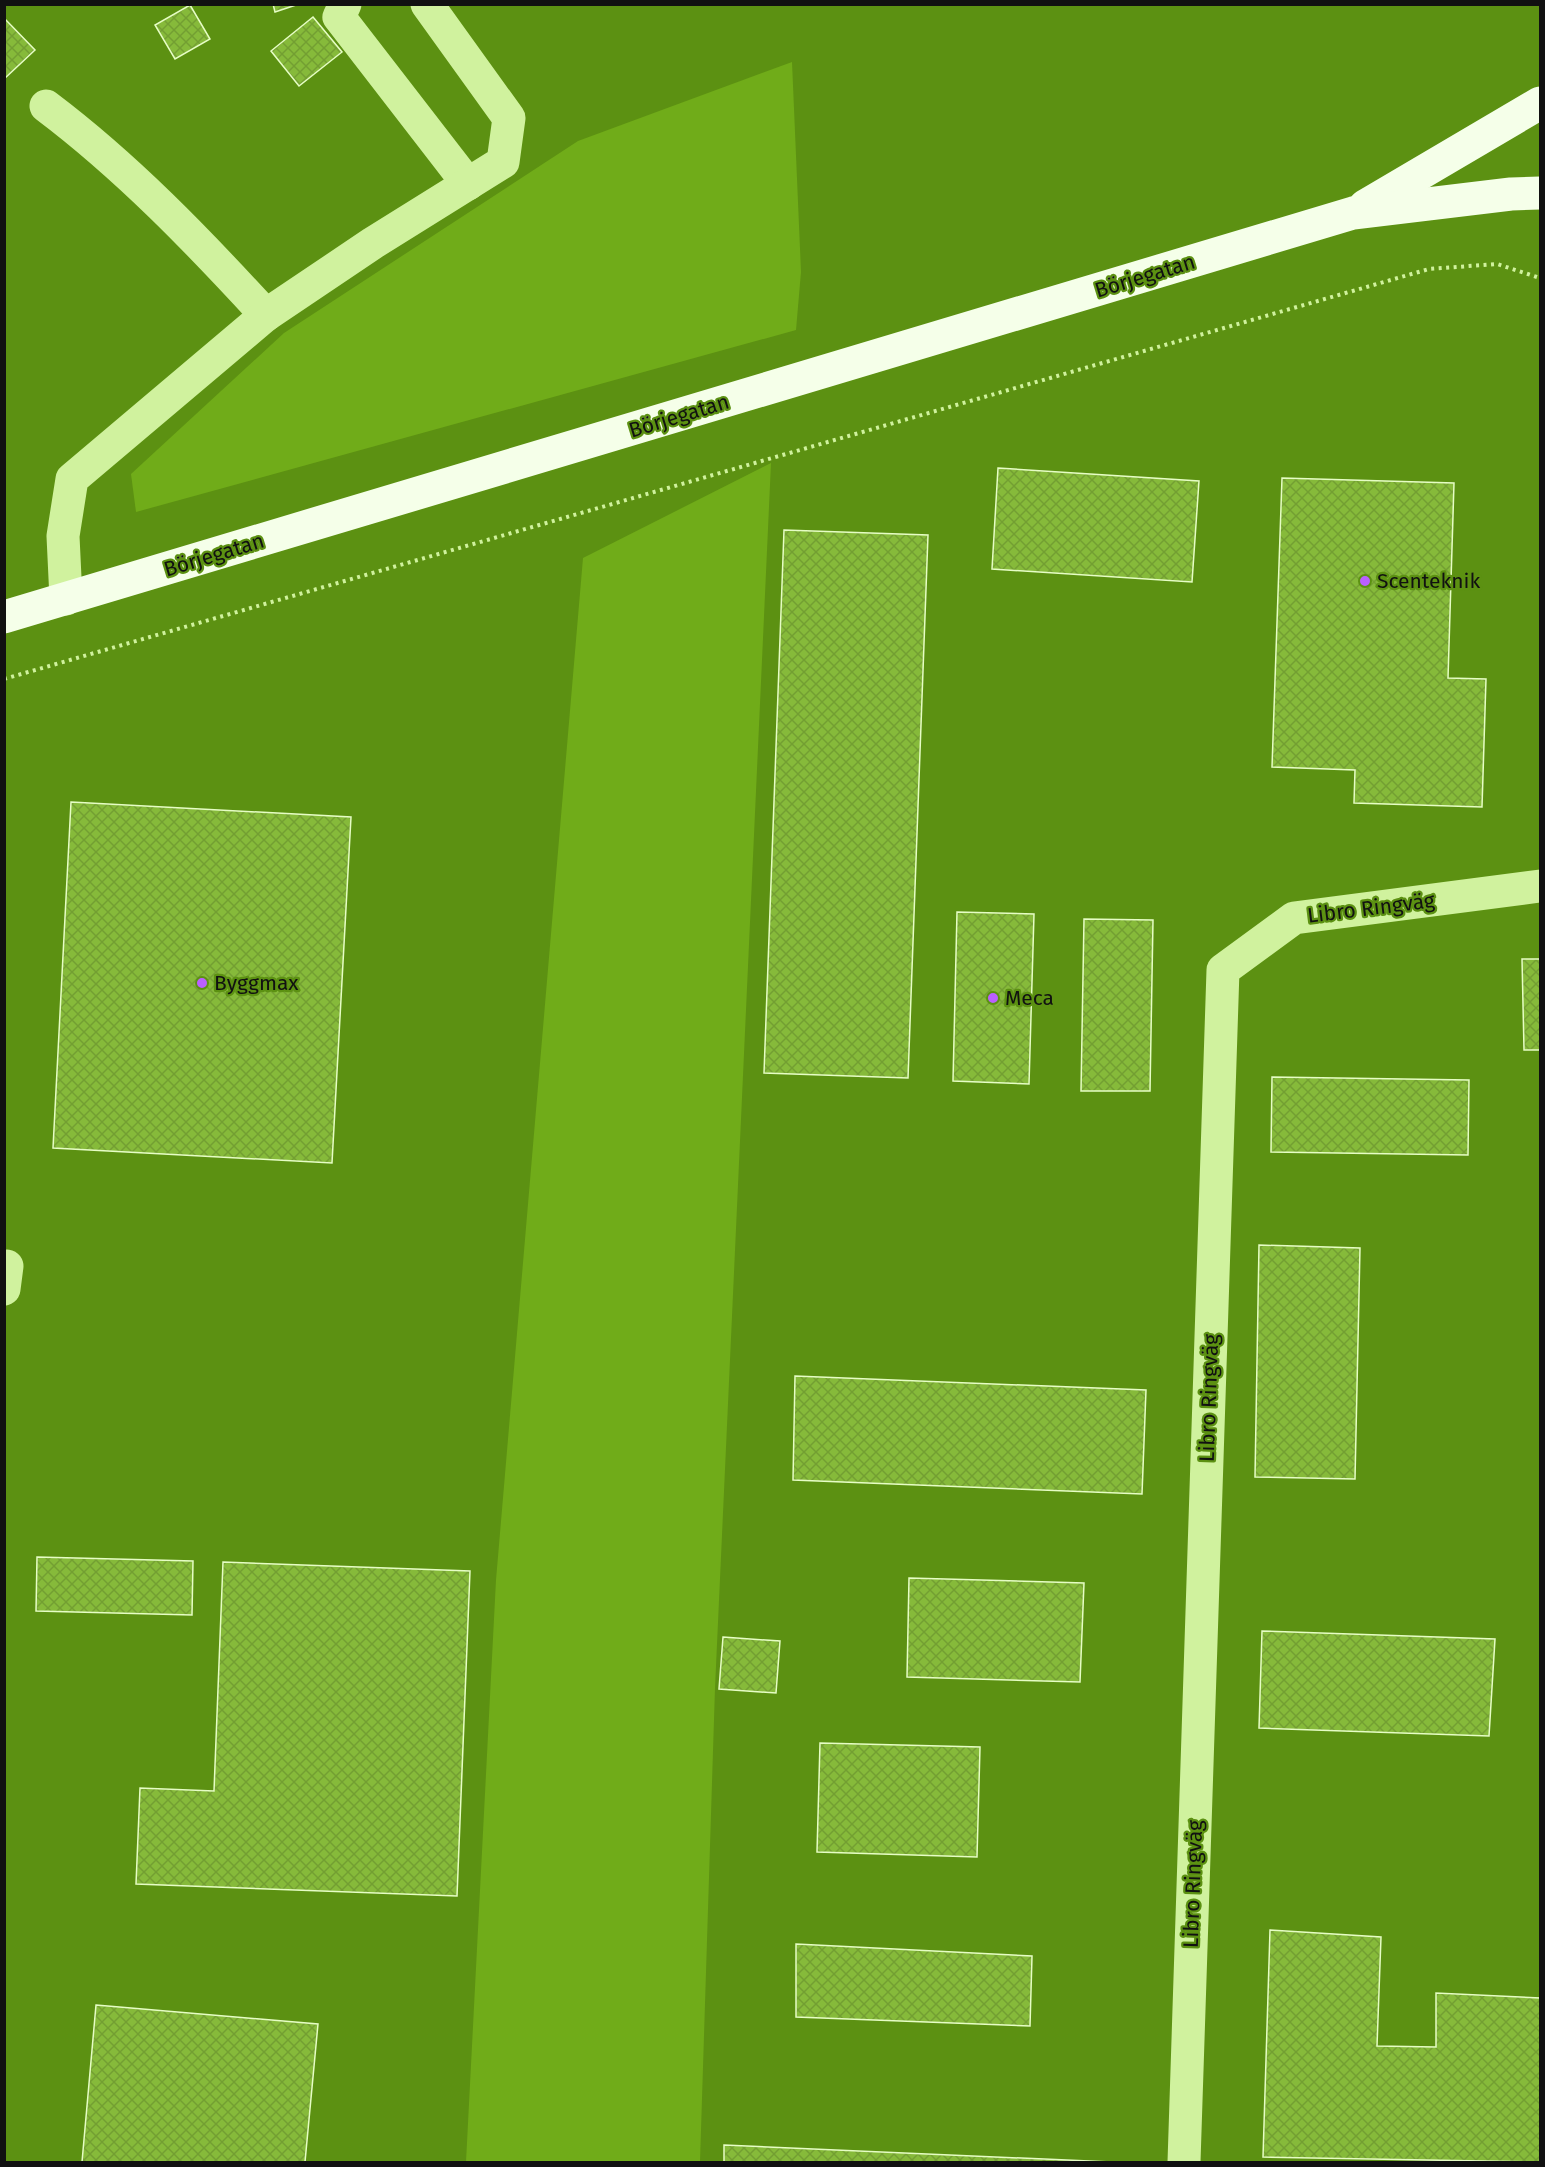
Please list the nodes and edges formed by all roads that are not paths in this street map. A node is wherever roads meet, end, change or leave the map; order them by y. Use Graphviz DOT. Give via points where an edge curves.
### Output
graph roads {
  1 [pos="427,4"];
  2 [pos="340,9"];
  3 [pos="1540,104"];
  4 [pos="46,106"];
  5 [pos="468,184"];
  6 [pos="1540,193"];
  7 [pos="1353,213"];
  8 [pos="266,315"];
  9 [pos="66,600"];
  10 [pos="4,617"];
  11 [pos="1540,886"];
  12 [pos="1184,2163"];
  1 -- 5 [label="street" via="509,118 503,162"];
  2 -- 5 [label="street"];
  3 -- 7 [label="main road, Börjegatan"];
  4 -- 8 [label="street" via="92,140 209,253"];
  5 -- 8 [label="street"];
  6 -- 7 [label="main road, Börjegatan"];
  7 -- 9 [label="main road, Börjegatan"];
  8 -- 9 [label="street" via="72,479 63,536"];
  9 -- 10 [label="main road, Börjegatan"];
  11 -- 12 [label="street, Libro Ringväg" via="1294,918 1223,970"];
}
